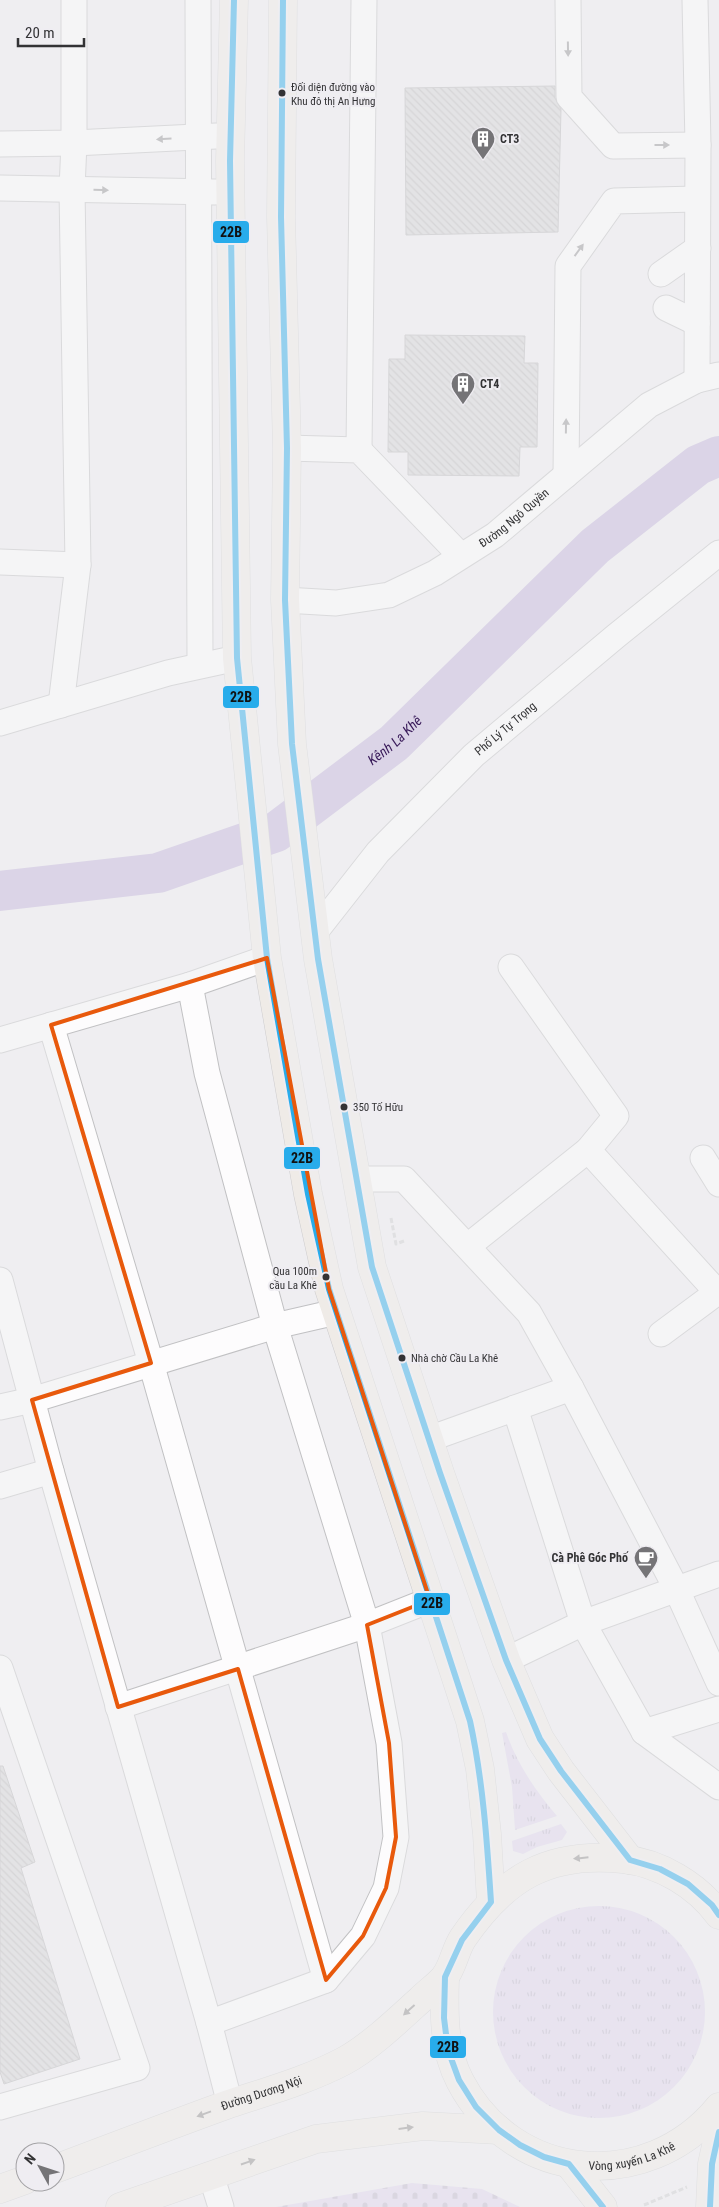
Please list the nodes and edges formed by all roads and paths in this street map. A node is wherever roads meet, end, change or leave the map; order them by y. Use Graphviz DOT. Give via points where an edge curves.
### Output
graph roads {
  1 [pos="74,0"];
  2 [pos="198,0"];
  3 [pos="234,0"];
  4 [pos="283,0"];
  5 [pos="364,0"];
  6 [pos="568,0"];
  7 [pos="695,0"];
  8 [pos="230,136"];
  9 [pos="198,137"];
  10 [pos="74,143"];
  11 [pos="0,144"];
  12 [pos="698,145"];
  13 [pos="0,188"];
  14 [pos="72,189"];
  15 [pos="199,191"];
  16 [pos="230,192"];
  17 [pos="696,199"];
  18 [pos="698,248"];
  19 [pos="661,274"];
  20 [pos="666,308"];
  21 [pos="698,323"];
  22 [pos="708,378"];
  23 [pos="287,448"];
  24 [pos="359,450"];
  25 [pos="566,475"];
  26 [pos="719,553"];
  27 [pos="460,555"];
  28 [pos="0,562"];
  29 [pos="78,565"];
  30 [pos="285,600"];
  31 [pos="237,658"];
  32 [pos="200,666"];
  33 [pos="61,705"];
  34 [pos="0,723"];
  35 [pos="316,931"];
  36 [pos="267,958"];
  37 [pos="511,967"];
  38 [pos="190,985"];
  39 [pos="51,1026"];
  40 [pos="0,1040"];
  41 [pos="588,1150"];
  42 [pos="703,1158"];
  43 [pos="357,1179"];
  44 [pos="719,1184"];
  45 [pos="390,1216"];
  46 [pos="404,1241"];
  47 [pos="468,1246"];
  48 [pos="0,1282"];
  49 [pos="718,1291"];
  50 [pos="336,1312"];
  51 [pos="275,1326"];
  52 [pos="661,1334"];
  53 [pos="151,1364"];
  54 [pos="571,1388"];
  55 [pos="32,1400"];
  56 [pos="0,1407"];
  57 [pos="515,1408"];
  58 [pos="429,1439"];
  59 [pos="51,1471"];
  60 [pos="0,1486"];
  61 [pos="719,1574"];
  62 [pos="676,1588"];
  63 [pos="430,1600"];
  64 [pos="583,1623"];
  65 [pos="367,1625"];
  66 [pos="506,1660"];
  67 [pos="0,1668"];
  68 [pos="238,1669"];
  69 [pos="719,1683"];
  70 [pos="118,1707"];
  71 [pos="719,1709"];
  72 [pos="644,1732"];
  73 [pos="719,1787"];
  74 [pos="630,1860"];
  75 [pos="491,1902"];
  76 [pos="717,1908"];
  77 [pos="445,1977"];
  78 [pos="326,1980"];
  79 [pos="209,2023"];
  80 [pos="230,2104"];
  81 [pos="0,2107"];
  82 [pos="719,2107"];
  83 [pos="499,2130"];
  84 [pos="719,2132"];
  85 [pos="570,2164"];
  86 [pos="65,2165"];
  87 [pos="211,2175"];
  88 [pos="15,2184"];
  89 [pos="691,2186"];
  90 [pos="0,2189"];
  91 [pos="164,2200"];
  92 [pos="644,2205"];
  93 [pos="120,2207"];
  94 [pos="221,2207"];
  95 [pos="603,2207"];
  96 [pos="710,2207"];
  1 -- 10 [label="street"];
  2 -- 9 [label="street"];
  3 -- 8 [label="main road"];
  4 -- 23 [label="main road" via="281,217"];
  5 -- 24 [label="street"];
  6 -- 12 [label="street, one-way" via="569,97 613,146"];
  7 -- 12 [label="street"];
  8 -- 9 [label="street"];
  8 -- 16 [label="main road"];
  9 -- 10 [label="street, one-way"];
  9 -- 15 [label="street"];
  10 -- 11 [label="street"];
  10 -- 14 [label="street"];
  12 -- 17 [label="street"];
  13 -- 14 [label="street"];
  14 -- 15 [label="street, one-way"];
  14 -- 29 [label="street"];
  15 -- 16 [label="street"];
  15 -- 32 [label="street"];
  16 -- 31 [label="main road"];
  17 -- 18 [label="street"];
  25 -- 17 [label="street, one-way" via="568,266 614,201"];
  18 -- 19 [label="street"];
  18 -- 21 [label="street"];
  20 -- 21 [label="street"];
  21 -- 22 [label="street"];
  22 -- 25 [label="street, Đường Ngô Quyền" via="649,405"];
  23 -- 24 [label="street"];
  23 -- 30 [label="main road"];
  24 -- 27 [label="street"];
  25 -- 27 [label="street, Đường Ngô Quyền" via="495,534"];
  26 -- 35 [label="street, Phố Lý Tự Trọng" via="474,755 378,852"];
  27 -- 30 [label="street, Đường Ngô Quyền" via="435,573 389,595 336,603"];
  28 -- 29 [label="street"];
  29 -- 33 [label="street"];
  30 -- 35 [label="main road" via="292,744"];
  31 -- 32 [label="street"];
  31 -- 36 [label="main road"];
  32 -- 33 [label="street" via="168,672"];
  33 -- 34 [label="street"];
  35 -- 43 [label="main road" via="318,959"];
  36 -- 38 [label="street"];
  36 -- 50 [label="main road" via="308,1194"];
  37 -- 41 [label="street" via="616,1116"];
  38 -- 39 [label="street"];
  38 -- 51 [label="street" via="207,1072"];
  39 -- 40 [label="street"];
  39 -- 53 [label="street"];
  41 -- 47 [label="street"];
  41 -- 49 [label="street"];
  42 -- 44 [label="street"];
  43 -- 47 [label="street" via="404,1179"];
  43 -- 58 [label="main road" via="372,1267"];
  45 -- 46 [label="path" via="396,1244"];
  47 -- 54 [label="street" via="529,1313"];
  48 -- 55 [label="street"];
  49 -- 52 [label="street"];
  50 -- 51 [label="street"];
  50 -- 63 [label="main road"];
  51 -- 53 [label="street"];
  51 -- 65 [label="street"];
  53 -- 55 [label="street"];
  53 -- 68 [label="street"];
  54 -- 57 [label="street"];
  54 -- 62 [label="street"];
  55 -- 56 [label="street"];
  55 -- 59 [label="street"];
  57 -- 58 [label="street"];
  57 -- 64 [label="street"];
  58 -- 66 [label="main road"];
  59 -- 60 [label="street"];
  59 -- 70 [label="street"];
  61 -- 62 [label="street"];
  62 -- 64 [label="street"];
  62 -- 69 [label="street"];
  63 -- 65 [label="street"];
  63 -- 75 [label="main road" via="470,1721 480,1769"];
  64 -- 66 [label="street"];
  64 -- 72 [label="street"];
  65 -- 68 [label="street"];
  65 -- 78 [label="street" via="389,1743 396,1836 386,1888 363,1936"];
  66 -- 74 [label="main road" via="540,1739"];
  67 -- 81 [label="street" via="136,2068"];
  68 -- 70 [label="street"];
  68 -- 78 [label="street"];
  70 -- 79 [label="street"];
  71 -- 72 [label="street"];
  72 -- 73 [label="street"];
  74 -- 75 [label="main road, one-way" via="600,1856 570,1859 541,1868 514,1882"];
  74 -- 76 [label="main road" via="660,1869 688,1884"];
  75 -- 77 [label="main road" via="462,1940"];
  77 -- 80 [label="main road, Đường Dương Nội, one-way" via="387,2029 345,2060 295,2082"];
  77 -- 83 [label="main road, Vòng xuyến La Khê" via="444,2018 448,2050 476,2107"];
  78 -- 79 [label="street"];
  79 -- 80 [label="street"];
  80 -- 86 [label="main road, Đường Dương Nội, one-way"];
  82 -- 85 [label="main road, Vòng xuyến La Khê" via="707,2122 683,2141 656,2155 626,2164 600,2167"];
  83 -- 85 [label="main road, Vòng xuyến La Khê" via="520,2146"];
  87 -- 83 [label="main road, one-way" via="316,2139 423,2126"];
  84 -- 96 [label="main road" via="712,2164"];
  85 -- 95 [label="main road"];
  87 -- 91 [label="main road"];
  87 -- 94 [label="street"];
  88 -- 90 [label="main road"];
  89 -- 92 [label="path"];
  91 -- 93 [label="main road"];
}
